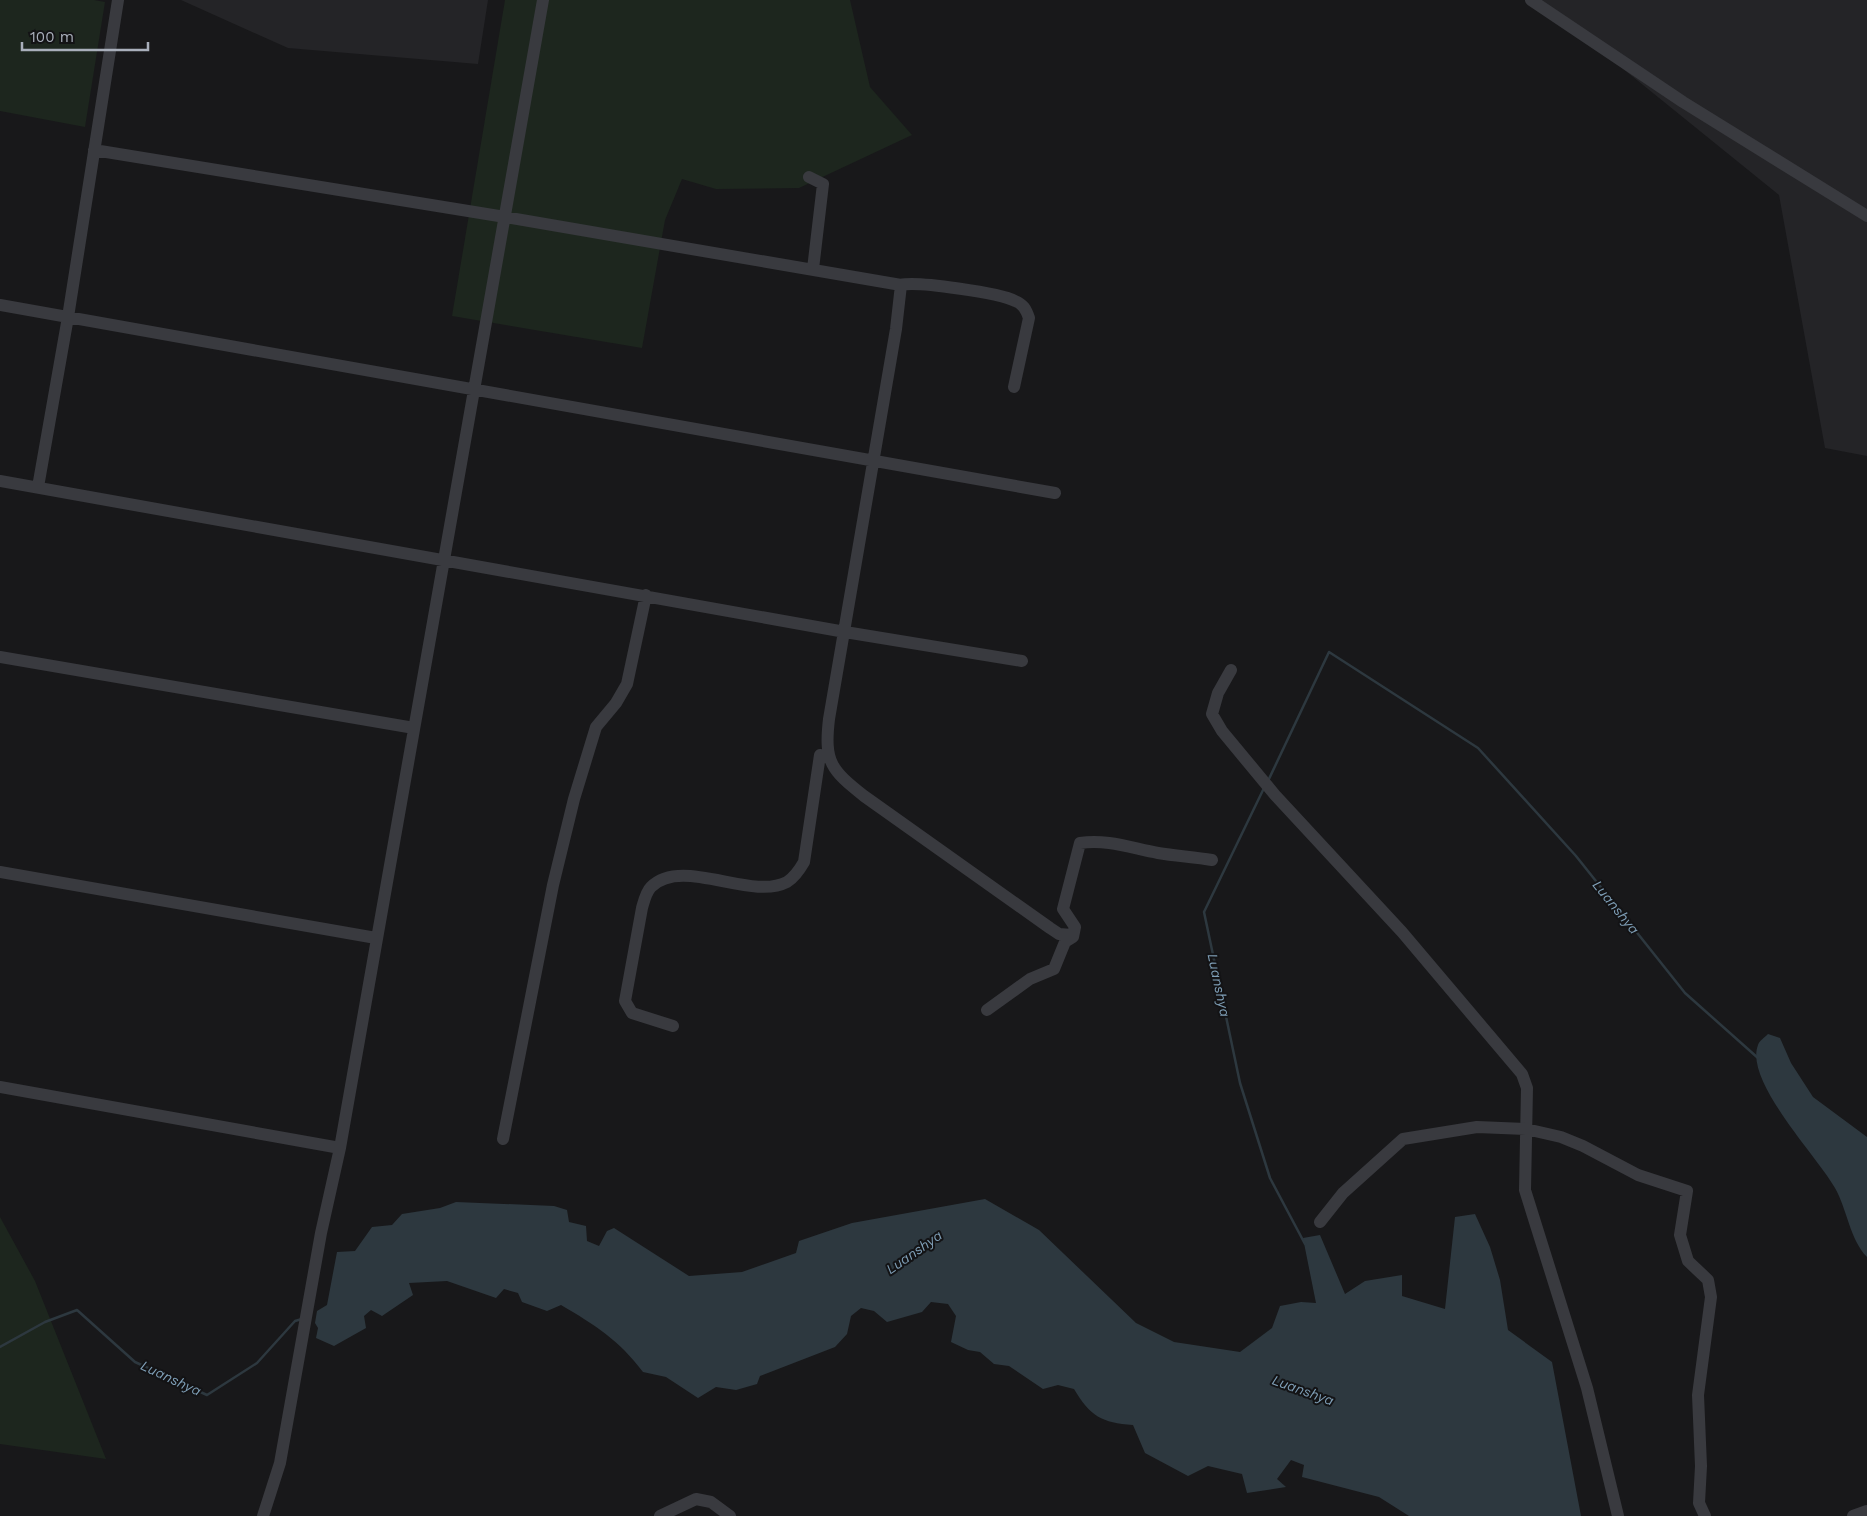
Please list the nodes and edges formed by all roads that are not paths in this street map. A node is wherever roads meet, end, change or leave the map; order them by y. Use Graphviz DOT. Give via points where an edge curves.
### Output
graph roads {
  1 [pos="118,0"];
  2 [pos="543,0"];
  3 [pos="1531,0"];
  4 [pos="94,150"];
  5 [pos="809,178"];
  6 [pos="505,216"];
  7 [pos="1867,216"];
  8 [pos="813,269"];
  9 [pos="901,285"];
  10 [pos="0,305"];
  11 [pos="68,317"];
  12 [pos="1014,387"];
  13 [pos="474,391"];
  14 [pos="872,461"];
  15 [pos="0,481"];
  16 [pos="38,487"];
  17 [pos="1055,493"];
  18 [pos="443,560"];
  19 [pos="646,595"];
  20 [pos="845,632"];
  21 [pos="0,657"];
  22 [pos="1022,661"];
  23 [pos="1231,670"];
  24 [pos="414,728"];
  25 [pos="828,758"];
  26 [pos="1212,860"];
  27 [pos="0,872"];
  28 [pos="1072,935"];
  29 [pos="376,938"];
  30 [pos="987,1010"];
  31 [pos="674,1026"];
  32 [pos="0,1087"];
  33 [pos="1526,1129"];
  34 [pos="503,1139"];
  35 [pos="340,1148"];
  36 [pos="1320,1222"];
  37 [pos="1867,1511"];
  38 [pos="263,1516"];
  39 [pos="660,1516"];
  40 [pos="730,1516"];
  41 [pos="1618,1516"];
  42 [pos="1705,1516"];
  43 [pos="1853,1516"];
  1 -- 4 [label="street"];
  2 -- 6 [label="street"];
  3 -- 7 [label="street" via="1684,102"];
  4 -- 6 [label="street"];
  4 -- 11 [label="street"];
  5 -- 8 [label="street" via="823,184"];
  6 -- 8 [label="street"];
  6 -- 13 [label="street"];
  8 -- 9 [label="street"];
  9 -- 12 [label="street" via="919,284 995,295 1013,300 1026,309 1029,318"];
  9 -- 14 [label="street"];
  10 -- 11 [label="street"];
  11 -- 13 [label="street"];
  11 -- 16 [label="street"];
  13 -- 14 [label="street"];
  13 -- 18 [label="street"];
  14 -- 17 [label="street"];
  14 -- 20 [label="street"];
  15 -- 16 [label="street"];
  16 -- 18 [label="street"];
  18 -- 19 [label="street"];
  18 -- 24 [label="street"];
  19 -- 20 [label="street"];
  19 -- 34 [label="street" via="626,684 616,703 596,727 574,799 553,885"];
  20 -- 22 [label="street"];
  20 -- 25 [label="street" via="829,720"];
  21 -- 24 [label="street"];
  23 -- 33 [label="street" via="1213,709 1215,721 1274,795 1402,932 1522,1074 1527,1088"];
  24 -- 29 [label="street"];
  25 -- 28 [label="street" via="847,783 864,796 1050,928 1059,934"];
  25 -- 31 [label="street" via="820,755 804,862 797,874 770,887 674,875 652,886 646,895 625,1001 632,1013"];
  26 -- 28 [label="street" via="1118,844 1080,843 1063,910 1075,926"];
  27 -- 29 [label="street"];
  28 -- 30 [label="street" via="1065,942 1054,969 1030,979"];
  29 -- 35 [label="street"];
  32 -- 35 [label="street"];
  33 -- 36 [label="street" via="1477,1127 1404,1139 1343,1193"];
  33 -- 41 [label="street" via="1525,1190 1587,1388"];
  33 -- 42 [label="street" via="1584,1146 1638,1175 1687,1191 1680,1236 1688,1261 1708,1280 1711,1297 1698,1395 1701,1466 1698,1503"];
  35 -- 38 [label="street" via="280,1463"];
  37 -- 43 [label="street"];
  39 -- 40 [label="street" via="696,1499 703,1499"];
}
